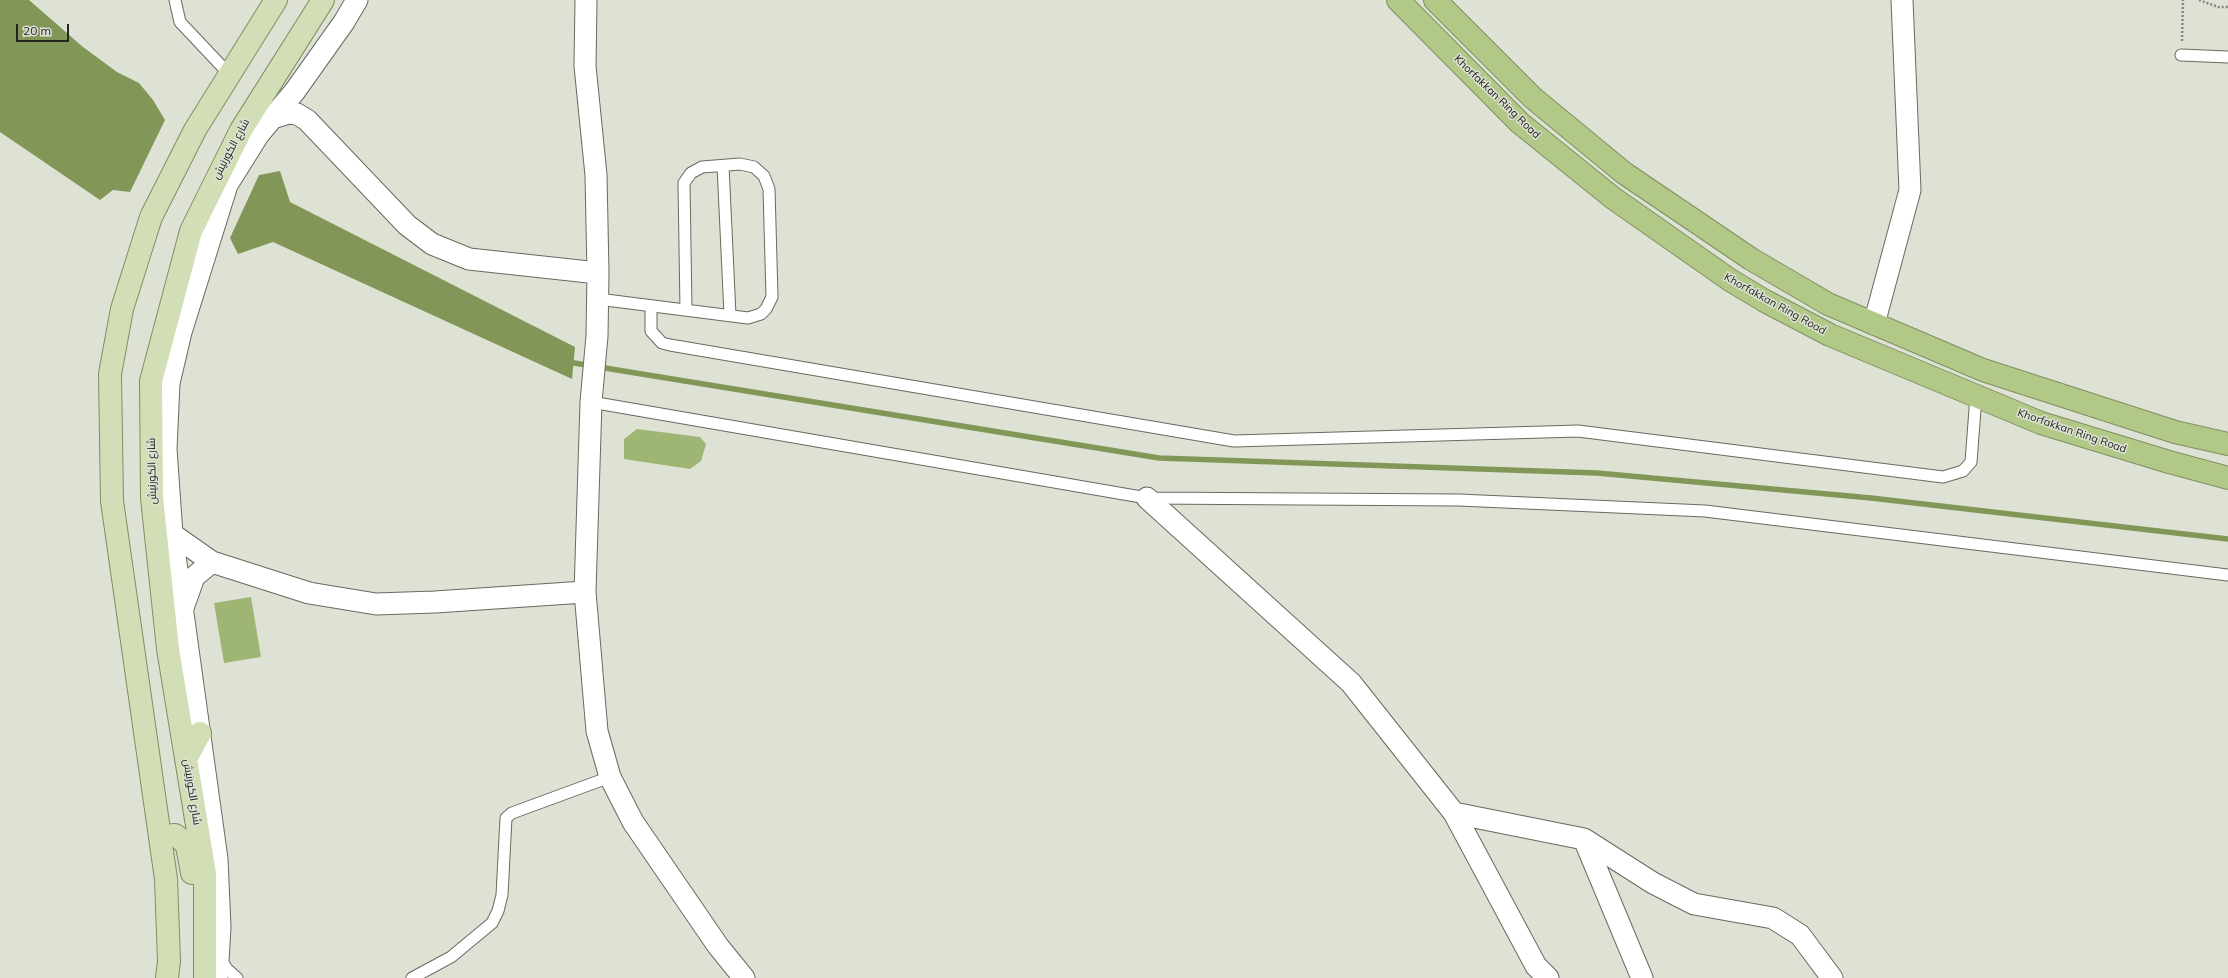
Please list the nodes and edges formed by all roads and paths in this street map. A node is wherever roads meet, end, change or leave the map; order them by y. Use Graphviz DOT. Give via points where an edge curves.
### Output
graph roads {
  1 [pos="175,0"];
  2 [pos="276,0"];
  3 [pos="323,0"];
  4 [pos="357,0"];
  5 [pos="586,0"];
  6 [pos="1398,0"];
  7 [pos="1435,0"];
  8 [pos="1902,0"];
  9 [pos="2183,0"];
  10 [pos="2199,0"];
  11 [pos="2228,7"];
  12 [pos="2181,55"];
  13 [pos="2228,57"];
  14 [pos="283,61"];
  15 [pos="229,74"];
  16 [pos="295,90"];
  17 [pos="273,117"];
  18 [pos="307,120"];
  19 [pos="241,130"];
  20 [pos="723,166"];
  21 [pos="598,273"];
  22 [pos="598,299"];
  23 [pos="651,306"];
  24 [pos="686,310"];
  25 [pos="730,316"];
  26 [pos="1874,324"];
  27 [pos="1976,396"];
  28 [pos="591,402"];
  29 [pos="2228,444"];
  30 [pos="2228,478"];
  31 [pos="152,489"];
  32 [pos="1147,498"];
  33 [pos="171,510"];
  34 [pos="172,534"];
  35 [pos="212,562"];
  36 [pos="2228,575"];
  37 [pos="586,592"];
  38 [pos="182,610"];
  39 [pos="200,733"];
  40 [pos="186,759"];
  41 [pos="610,777"];
  42 [pos="1454,813"];
  43 [pos="160,837"];
  44 [pos="1584,839"];
  45 [pos="212,971"];
  46 [pos="1539,974"];
  47 [pos="167,978"];
  48 [pos="237,978"];
  49 [pos="412,978"];
  50 [pos="744,978"];
  51 [pos="1642,978"];
  52 [pos="1832,978"];
  1 -- 15 [label="lane" via="180,22"];
  2 -- 15 [label="main road"];
  3 -- 14 [label="main road, شارع الكورنيش"];
  4 -- 16 [label="street"];
  5 -- 21 [label="street" via="585,66 596,175"];
  6 -- 27 [label="highway, Khorfakkan Ring Road" via="1520,123 1612,198 1730,280 1830,335"];
  7 -- 26 [label="highway" via="1533,98 1624,174 1751,259 1828,304"];
  8 -- 26 [label="street" via="1910,190"];
  9 -- 12 [label="path"];
  10 -- 11 [label="path" via="2218,7"];
  12 -- 13 [label="lane"];
  14 -- 16 [label="street"];
  14 -- 19 [label="main road, شارع الكورنيش"];
  15 -- 43 [label="main road" via="195,130 151,217 122,309 110,374 112,501"];
  16 -- 17 [label="street"];
  16 -- 18 [label="street"];
  17 -- 18 [label="street" via="293,114"];
  17 -- 19 [label="street"];
  17 -- 33 [label="street" via="227,185 181,332 169,383 166,448"];
  18 -- 21 [label="street" via="407,225 432,244 469,259"];
  19 -- 31 [label="main road, شارع الكورنيش" via="191,231 162,334 151,381"];
  20 -- 24 [label="lane" via="696,170 684,183"];
  20 -- 25 [label="lane"];
  20 -- 25 [label="lane" via="740,164 754,167 764,176 769,189 772,297 770,304 755,317"];
  21 -- 22 [label="street"];
  22 -- 23 [label="lane"];
  22 -- 28 [label="street"];
  23 -- 24 [label="lane"];
  23 -- 27 [label="lane" via="652,331 662,343 670,345 1234,441 1578,431 1943,477 1963,471 1971,462"];
  24 -- 25 [label="lane"];
  26 -- 29 [label="highway" via="1991,373 2176,432"];
  27 -- 30 [label="highway, Khorfakkan Ring Road" via="2041,423"];
  28 -- 32 [label="lane"];
  28 -- 37 [label="street"];
  31 -- 33 [label="main road"];
  31 -- 40 [label="main road, شارع الكورنيش" via="168,649"];
  32 -- 36 [label="lane" via="1459,500 1705,511"];
  32 -- 42 [label="street" via="1351,683"];
  33 -- 34 [label="street"];
  34 -- 35 [label="street"];
  34 -- 38 [label="street"];
  35 -- 37 [label="street" via="309,593 376,604"];
  35 -- 38 [label="street" via="194,577"];
  37 -- 41 [label="street" via="597,731"];
  38 -- 39 [label="street"];
  39 -- 40 [label="main road"];
  39 -- 45 [label="street" via="217,859 219,893"];
  40 -- 45 [label="main road, شارع الكورنيش" via="206,874"];
  41 -- 49 [label="lane" via="512,813 506,818 502,894 492,923 452,957"];
  41 -- 50 [label="street" via="633,822 718,946"];
  42 -- 44 [label="street"];
  42 -- 46 [label="street"];
  43 -- 45 [label="main road" via="174,835 187,846 192,874 192,931"];
  43 -- 47 [label="main road" via="166,879 169,961"];
  44 -- 51 [label="street"];
  44 -- 52 [label="street" via="1653,883 1694,904 1773,918 1785,924 1800,935"];
  45 -- 48 [label="lane" via="227,969"];
}
